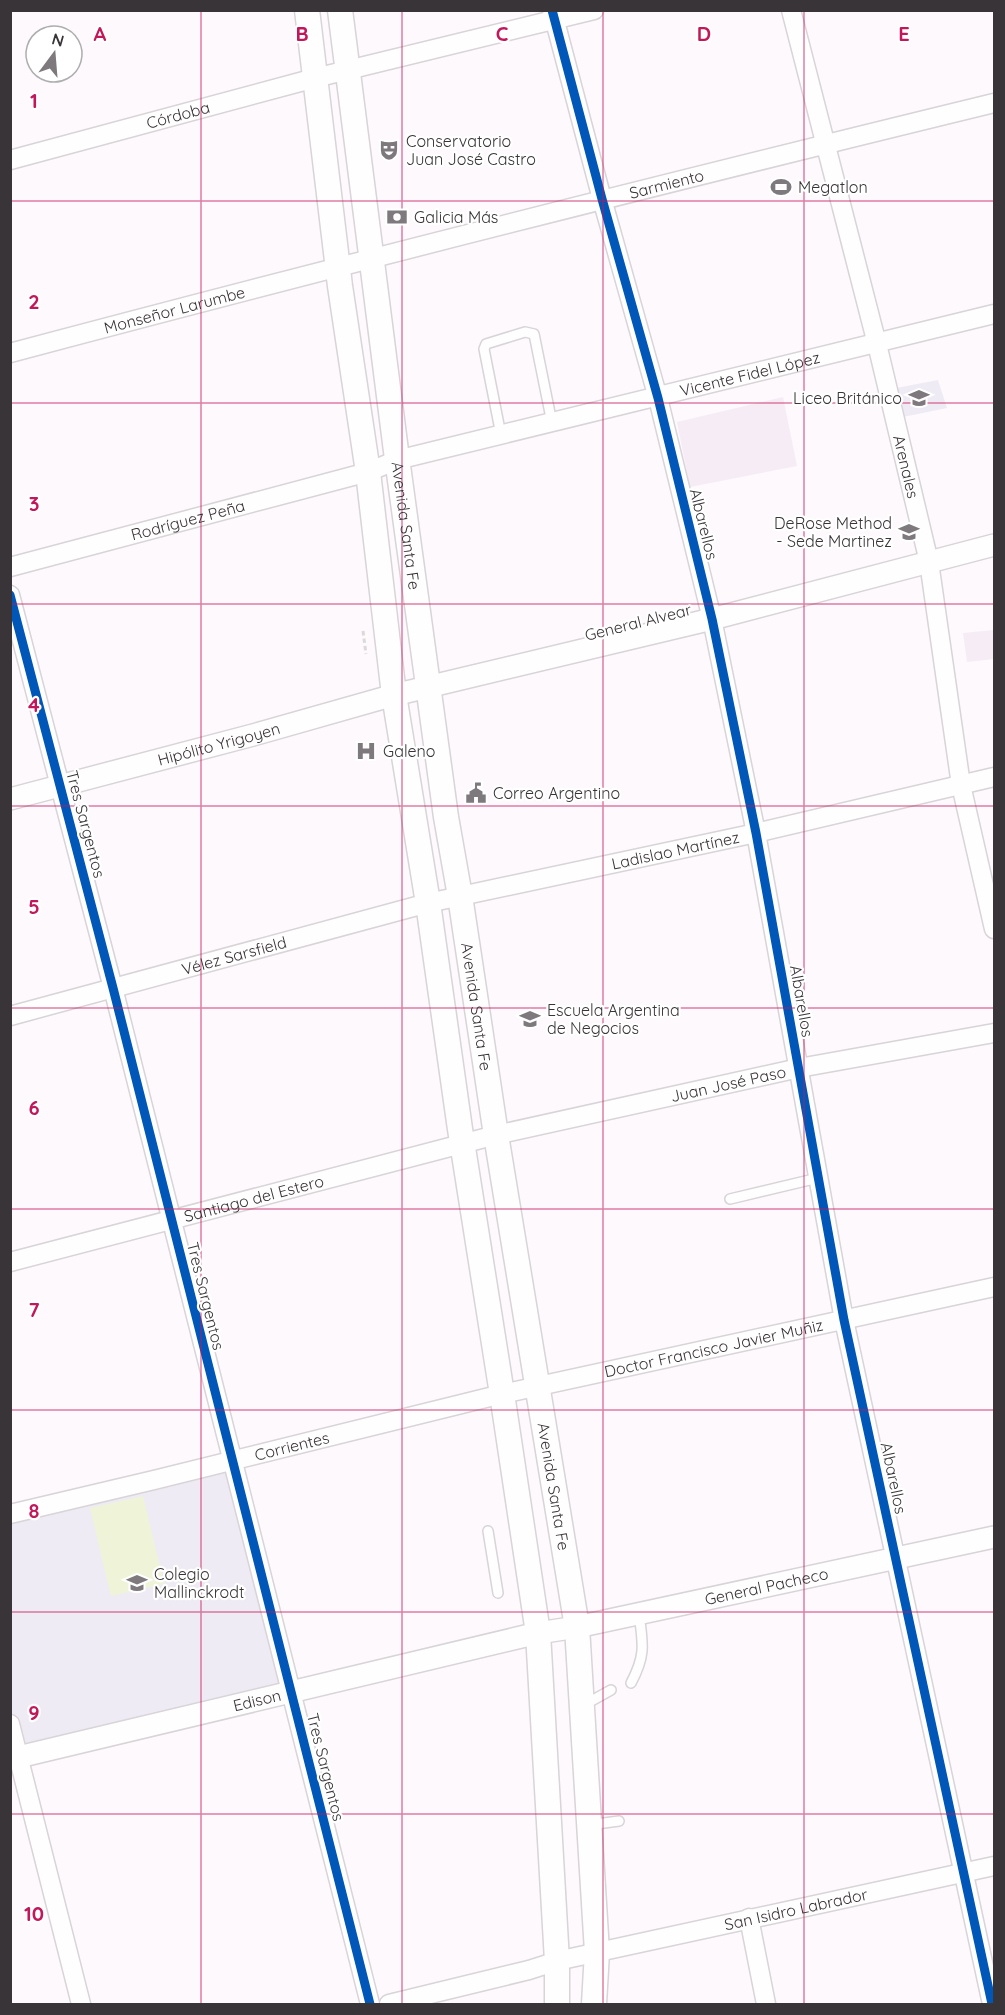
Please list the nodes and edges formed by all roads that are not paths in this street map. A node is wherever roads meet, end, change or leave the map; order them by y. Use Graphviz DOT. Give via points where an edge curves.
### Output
graph roads {
  1 [pos="307,10"];
  2 [pos="340,10"];
  3 [pos="594,10"];
  4 [pos="791,10"];
  5 [pos="554,16"];
  6 [pos="347,71"];
  7 [pos="315,78"];
  8 [pos="994,103"];
  9 [pos="825,144"];
  10 [pos="10,160"];
  11 [pos="602,199"];
  12 [pos="372,258"];
  13 [pos="338,266"];
  14 [pos="994,314"];
  15 [pos="877,344"];
  16 [pos="10,353"];
  17 [pos="658,398"];
  18 [pos="552,423"];
  19 [pos="501,435"];
  20 [pos="397,460"];
  21 [pos="368,472"];
  22 [pos="994,545"];
  23 [pos="929,562"];
  24 [pos="10,567"];
  25 [pos="10,594"];
  26 [pos="712,619"];
  27 [pos="428,688"];
  28 [pos="394,696"];
  29 [pos="994,777"];
  30 [pos="61,785"];
  31 [pos="961,785"];
  32 [pos="10,799"];
  33 [pos="756,833"];
  34 [pos="460,896"];
  35 [pos="428,903"];
  36 [pos="994,929"];
  37 [pos="113,988"];
  38 [pos="10,1016"];
  39 [pos="994,1033"];
  40 [pos="799,1068"];
  41 [pos="496,1135"];
  42 [pos="462,1144"];
  43 [pos="818,1178"];
  44 [pos="730,1199"];
  45 [pos="171,1220"];
  46 [pos="10,1262"];
  47 [pos="994,1287"];
  48 [pos="844,1320"];
  49 [pos="538,1386"];
  50 [pos="502,1394"];
  51 [pos="231,1460"];
  52 [pos="10,1514"];
  53 [pos="488,1531"];
  54 [pos="994,1537"];
  55 [pos="896,1558"];
  56 [pos="498,1593"];
  57 [pos="639,1614"];
  58 [pos="577,1627"];
  59 [pos="538,1634"];
  60 [pos="631,1683"];
  61 [pos="611,1690"];
  62 [pos="291,1693"];
  63 [pos="582,1706"];
  64 [pos="10,1724"];
  65 [pos="15,1758"];
  66 [pos="619,1821"];
  67 [pos="589,1825"];
  68 [pos="994,1866"];
  69 [pos="965,1873"];
  70 [pos="748,1918"];
  71 [pos="597,1952"];
  72 [pos="557,1961"];
  73 [pos="81,2004"];
  74 [pos="370,2004"];
  75 [pos="389,2004"];
  76 [pos="556,2004"];
  77 [pos="594,2004"];
  78 [pos="766,2004"];
  79 [pos="992,2004"];
  1 -- 7 [label="main road, Avenida Santa Fe"];
  2 -- 6 [label="main road, Avenida Santa Fe"];
  3 -- 5 [label="street, Córdoba"];
  4 -- 9 [label="street, Arenales"];
  5 -- 6 [label="street, Córdoba"];
  5 -- 11 [label="street, Albarellos"];
  6 -- 7 [label="street, Córdoba"];
  6 -- 12 [label="main road, Avenida Santa Fe"];
  7 -- 10 [label="street, Córdoba"];
  7 -- 13 [label="main road, Avenida Santa Fe"];
  8 -- 9 [label="street, Sarmiento"];
  9 -- 11 [label="street, Sarmiento"];
  9 -- 15 [label="street, Arenales"];
  11 -- 12 [label="street, Sarmiento"];
  11 -- 17 [label="street, Albarellos"];
  12 -- 13 [label="street, Sarmiento"];
  12 -- 20 [label="main road, Avenida Santa Fe"];
  13 -- 16 [label="street, Monseñor Larumbe"];
  13 -- 21 [label="main road, Avenida Santa Fe"];
  14 -- 15 [label="street, Vicente Fidel López"];
  15 -- 17 [label="street, Vicente Fidel López"];
  15 -- 23 [label="street, Arenales"];
  17 -- 18 [label="street, Vicente Fidel López"];
  17 -- 26 [label="street, Albarellos"];
  18 -- 19 [label="street, Vicente Fidel López"];
  18 -- 19 [label="lane" via="534,334 525,332 486,344 484,349"];
  19 -- 20 [label="street, Vicente Fidel López"];
  20 -- 21 [label="street, Vicente Fidel López"];
  20 -- 27 [label="main road, Avenida Santa Fe"];
  21 -- 24 [label="street, Rodríguez Peña"];
  21 -- 28 [label="main road, Avenida Santa Fe"];
  22 -- 23 [label="street, General Alvear"];
  23 -- 26 [label="street, General Alvear"];
  23 -- 31 [label="street, Arenales"];
  25 -- 30 [label="street, Tres Sargentos"];
  26 -- 27 [label="street, General Alvear"];
  26 -- 33 [label="street, Albarellos"];
  27 -- 28 [label="street, Hipólito Yrigoyen"];
  27 -- 34 [label="main road, Avenida Santa Fe"];
  28 -- 30 [label="street, Hipólito Yrigoyen"];
  28 -- 35 [label="main road, Avenida Santa Fe"];
  29 -- 31 [label="street, Ladislao Martínez"];
  30 -- 32 [label="street, Hipólito Yrigoyen"];
  30 -- 37 [label="street, Tres Sargentos"];
  31 -- 33 [label="street, Ladislao Martínez"];
  31 -- 36 [label="street, Arenales"];
  33 -- 34 [label="street, Ladislao Martínez"];
  33 -- 40 [label="street, Albarellos"];
  34 -- 35 [label="street, Vélez Sarsfield"];
  34 -- 41 [label="main road, Avenida Santa Fe"];
  35 -- 37 [label="street, Vélez Sarsfield"];
  35 -- 42 [label="main road, Avenida Santa Fe"];
  37 -- 38 [label="street, Vélez Sarsfield"];
  37 -- 45 [label="street, Tres Sargentos"];
  39 -- 40 [label="street, Juan José Paso"];
  40 -- 41 [label="street, Juan José Paso"];
  40 -- 43 [label="street, Albarellos"];
  41 -- 42 [label="street, Juan José Paso"];
  41 -- 49 [label="main road, Avenida Santa Fe"];
  42 -- 45 [label="street, Santiago del Estero"];
  42 -- 50 [label="main road, Avenida Santa Fe"];
  43 -- 44 [label="lane"];
  43 -- 48 [label="street, Albarellos"];
  45 -- 46 [label="street, Santiago del Estero"];
  45 -- 51 [label="street, Tres Sargentos"];
  47 -- 48 [label="street, Doctor Francisco Javier Muñiz"];
  48 -- 49 [label="street, Doctor Francisco Javier Muñiz"];
  48 -- 55 [label="street, Albarellos"];
  49 -- 50 [label="street, Corrientes"];
  49 -- 58 [label="main road, Avenida Santa Fe"];
  50 -- 51 [label="street, Corrientes"];
  50 -- 59 [label="main road, Avenida Santa Fe"];
  51 -- 52 [label="street, Corrientes"];
  51 -- 62 [label="street, Tres Sargentos"];
  53 -- 56 [label="lane"];
  54 -- 55 [label="street, General Pacheco"];
  55 -- 57 [label="street, General Pacheco"];
  55 -- 69 [label="street, Albarellos"];
  57 -- 58 [label="street, General Pacheco"];
  57 -- 60 [label="lane" via="643,1650"];
  58 -- 59 [label="street, General Pacheco"];
  58 -- 63 [label="main road, Avenida Santa Fe"];
  59 -- 62 [label="street, Edison"];
  59 -- 72 [label="main road, Avenida Santa Fe"];
  61 -- 63 [label="lane"];
  62 -- 65 [label="street, Edison"];
  62 -- 74 [label="street, Tres Sargentos"];
  63 -- 67 [label="main road, Avenida Santa Fe"];
  64 -- 65 [label="street"];
  65 -- 73 [label="street"];
  66 -- 67 [label="lane"];
  67 -- 71 [label="main road, Avenida Santa Fe"];
  68 -- 69 [label="street, San Isidro Labrador"];
  69 -- 70 [label="street, San Isidro Labrador"];
  69 -- 79 [label="street, Albarellos"];
  70 -- 71 [label="street, San Isidro Labrador"];
  70 -- 78 [label="street"];
  71 -- 72 [label="street, San Isidro Labrador"];
  71 -- 77 [label="main road, Avenida Santa Fe"];
  72 -- 75 [label="street, San Isidro Labrador"];
  72 -- 76 [label="main road, Avenida Santa Fe"];
}
